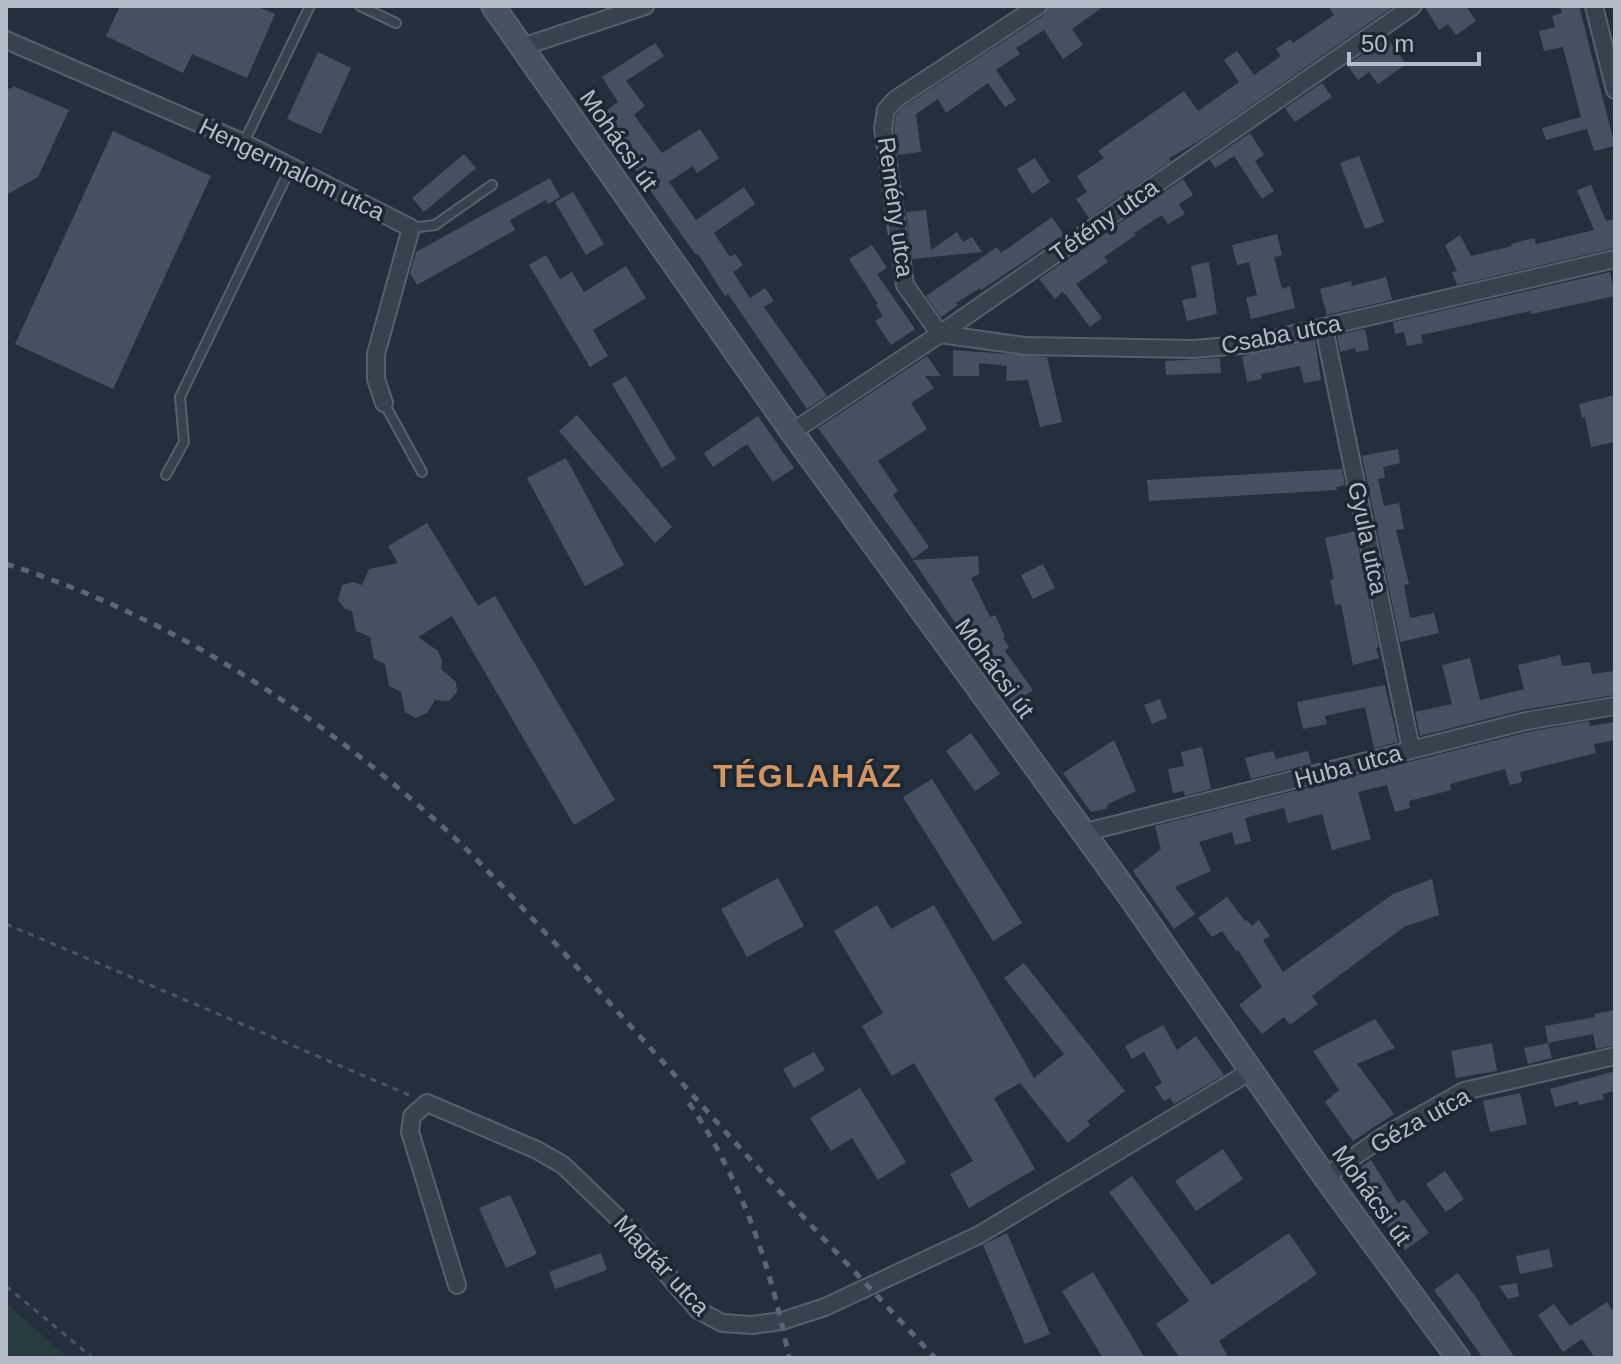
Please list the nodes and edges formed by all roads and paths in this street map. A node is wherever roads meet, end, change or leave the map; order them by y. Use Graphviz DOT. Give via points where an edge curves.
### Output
graph roads {
  1 [pos="310,6"];
  2 [pos="360,6"];
  3 [pos="493,6"];
  4 [pos="645,6"];
  5 [pos="1038,6"];
  6 [pos="1413,6"];
  7 [pos="1594,6"];
  8 [pos="396,23"];
  9 [pos="6,40"];
  10 [pos="522,47"];
  11 [pos="1615,90"];
  12 [pos="244,143"];
  13 [pos="291,166"];
  14 [pos="492,185"];
  15 [pos="411,228"];
  16 [pos="1615,259"];
  17 [pos="1324,328"];
  18 [pos="940,334"];
  19 [pos="384,403"];
  20 [pos="792,432"];
  21 [pos="422,472"];
  22 [pos="166,475"];
  23 [pos="1615,706"];
  24 [pos="1411,749"];
  25 [pos="1082,833"];
  26 [pos="6,924"];
  27 [pos="1615,1056"];
  28 [pos="1251,1071"];
  29 [pos="427,1103"];
  30 [pos="1325,1177"];
  31 [pos="457,1285"];
  32 [pos="6,1286"];
  33 [pos="93,1358"];
  34 [pos="1458,1358"];
  1 -- 12 [label="lane"];
  2 -- 8 [label="lane"];
  3 -- 10 [label="main road, Mohácsi út"];
  4 -- 10 [label="street"];
  5 -- 18 [label="street, Remény utca" via="886,110 883,128 905,285"];
  6 -- 18 [label="street, Tétény utca"];
  7 -- 11 [label="street"];
  9 -- 12 [label="street, Hengermalom utca"];
  10 -- 20 [label="main road, Mohácsi út"];
  12 -- 13 [label="street, Hengermalom utca"];
  13 -- 15 [label="street, Hengermalom utca"];
  13 -- 22 [label="lane" via="180,397 184,442"];
  14 -- 15 [label="lane" via="435,225"];
  15 -- 19 [label="street, Hengermalom utca" via="376,354 376,379"];
  16 -- 17 [label="street, Csaba utca"];
  17 -- 18 [label="street, Csaba utca" via="1252,344 1194,349 1025,346"];
  17 -- 24 [label="street, Gyula utca"];
  18 -- 20 [label="street, Tétény utca"];
  19 -- 21 [label="lane"];
  20 -- 25 [label="main road, Mohácsi út"];
  23 -- 24 [label="street, Huba utca"];
  24 -- 25 [label="street, Huba utca"];
  25 -- 28 [label="main road, Mohácsi út"];
  26 -- 29 [label="path"];
  27 -- 30 [label="street, Géza utca" via="1464,1091"];
  28 -- 29 [label="street, Magtár utca" via="979,1235 825,1307 752,1325 722,1323 698,1310 617,1217 563,1165"];
  28 -- 30 [label="main road, Mohácsi út"];
  29 -- 31 [label="street" via="412,1116 410,1132"];
  30 -- 34 [label="main road, Mohácsi út"];
  32 -- 33 [label="path"];
}
